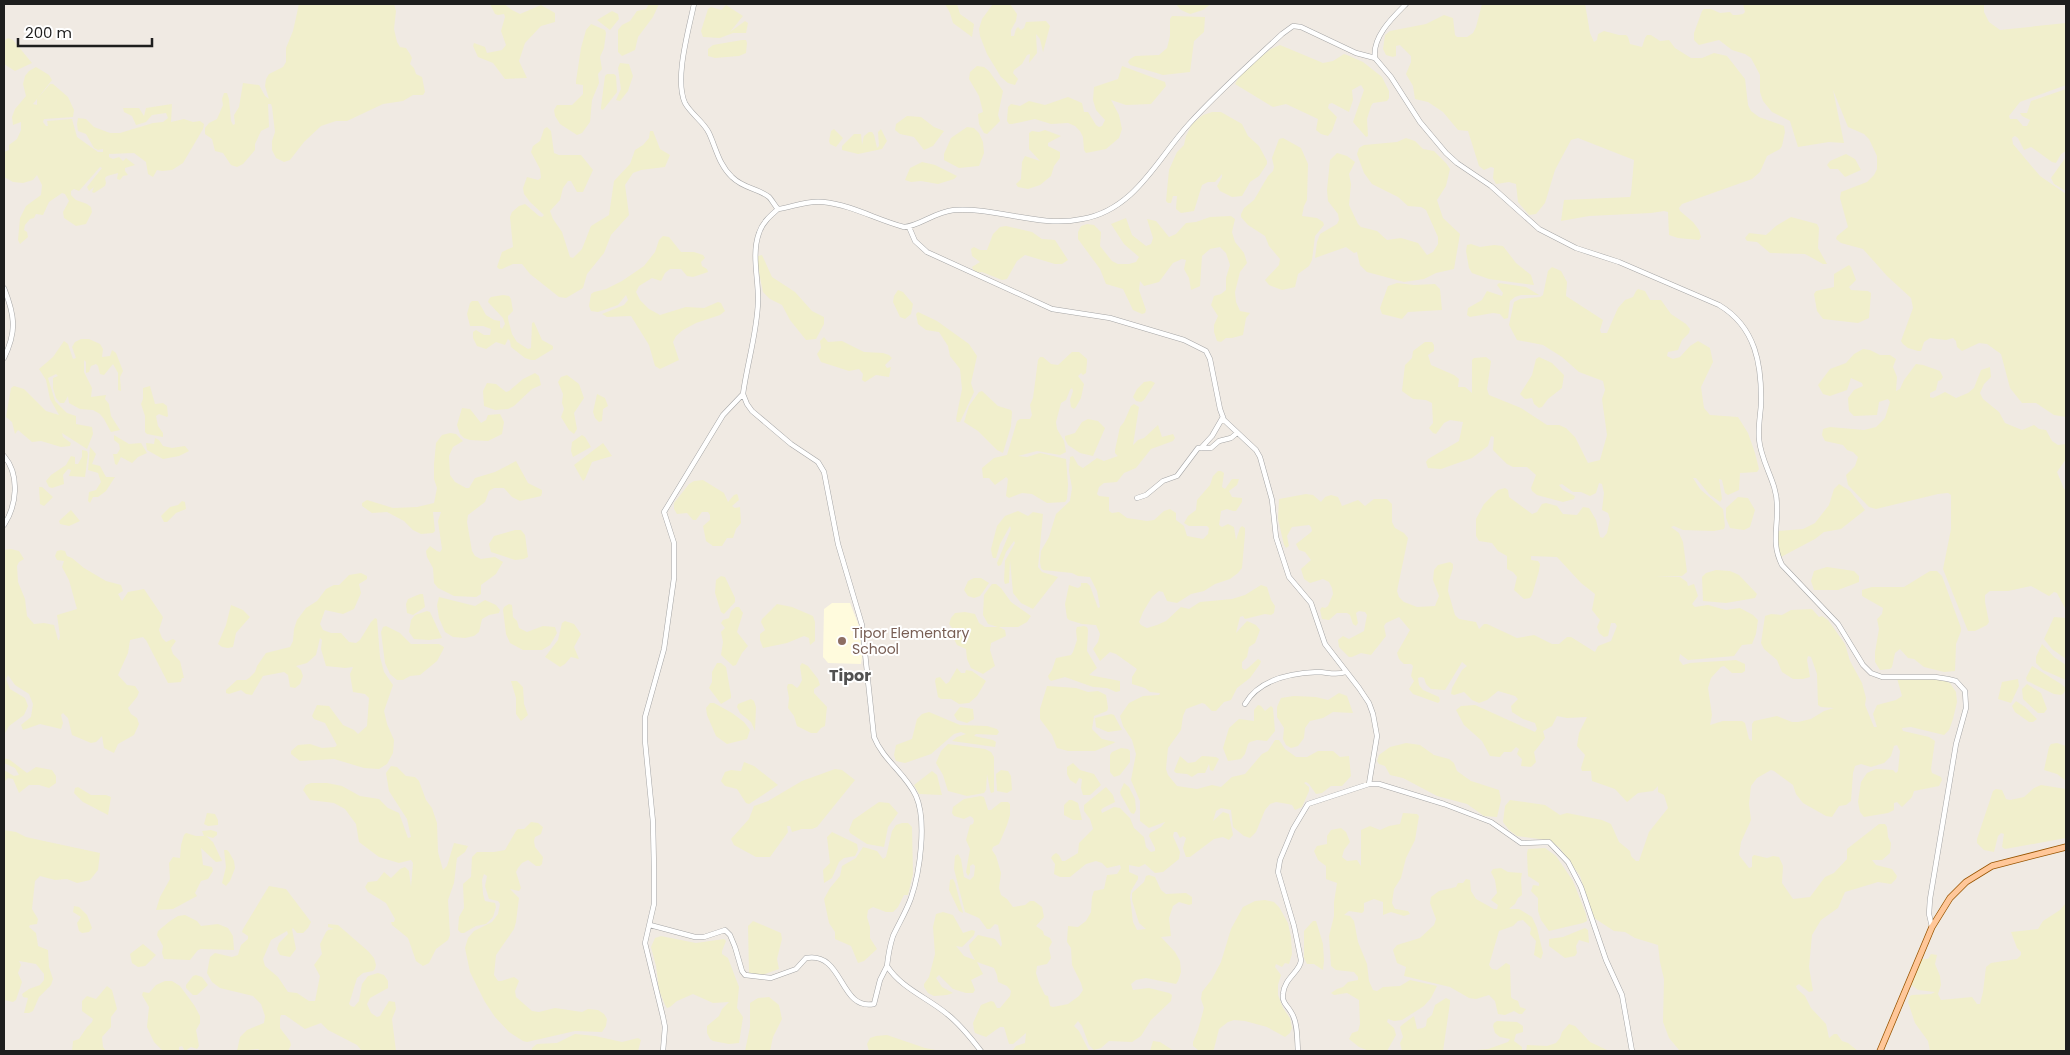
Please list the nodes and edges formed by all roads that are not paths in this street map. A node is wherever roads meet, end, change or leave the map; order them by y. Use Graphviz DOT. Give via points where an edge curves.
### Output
graph roads {
  1 [pos="694,4"];
  2 [pos="1406,4"];
  3 [pos="1375,58"];
  4 [pos="778,209"];
  5 [pos="909,226"];
  6 [pos="4,288"];
  7 [pos="4,358"];
  8 [pos="743,394"];
  9 [pos="1223,417"];
  10 [pos="1237,433"];
  11 [pos="1201,448"];
  12 [pos="4,456"];
  13 [pos="1137,498"];
  14 [pos="4,525"];
  15 [pos="1346,672"];
  16 [pos="1245,704"];
  17 [pos="1369,784"];
  18 [pos="2066,847"];
  19 [pos="650,925"];
  20 [pos="1932,927"];
  21 [pos="886,966"];
  22 [pos="663,1051"];
  23 [pos="981,1051"];
  24 [pos="1298,1051"];
  25 [pos="1632,1051"];
  26 [pos="1880,1051"];
  1 -- 4 [label="street" via="683,58 682,90 686,104 709,131 724,169 745,187 769,197"];
  2 -- 3 [label="street" via="1381,34"];
  3 -- 5 [label="street" via="1293,26 1202,110 1128,198 1100,214 1067,221 954,210"];
  3 -- 20 [label="street" via="1446,153 1497,191 1539,230 1719,305 1732,312 1748,332 1757,358 1761,396 1759,440 1776,493 1776,548 1782,565 1838,624 1871,673 1882,677 1948,679 1956,681 1965,691 1966,708 1956,744 1930,899"];
  4 -- 5 [label="street" via="806,202 823,202"];
  4 -- 8 [label="street" via="758,234 757,317"];
  5 -- 9 [label="street" via="915,241 927,252 1041,305 1110,318 1196,344 1206,351 1210,359"];
  6 -- 7 [label="street" via="14,325"];
  8 -- 19 [label="street" via="723,415 664,512 674,543 674,578 664,649 645,717 653,822 654,904"];
  8 -- 21 [label="street" via="752,410 791,444 818,462 824,472 838,544 862,625 874,737 878,747 911,787 919,805 918,865 912,896 893,937"];
  9 -- 10 [label="street"];
  9 -- 11 [label="street"];
  10 -- 11 [label="street" via="1211,448"];
  10 -- 15 [label="street" via="1260,458 1289,577 1311,603 1325,644"];
  11 -- 13 [label="street" via="1177,476"];
  12 -- 14 [label="street" via="12,468 15,482 13,507"];
  15 -- 16 [label="street" via="1334,675 1316,672 1277,678 1252,694"];
  15 -- 17 [label="street" via="1368,703 1376,726"];
  17 -- 24 [label="street" via="1308,804 1293,829 1278,866 1301,960 1301,965 1286,982 1282,996 1293,1015"];
  17 -- 25 [label="street" via="1405,791 1492,822 1521,843 1549,842 1564,857 1581,888 1619,987"];
  18 -- 20 [label="main road" via="1992,866 1979,873 1950,898"];
  19 -- 21 [label="street" via="695,937 725,930 730,935 745,975 771,978 796,969 806,958 818,957 838,973 847,992 867,1005 874,1004"];
  19 -- 22 [label="street" via="645,943 665,1027"];
  20 -- 26 [label="main road"];
  21 -- 23 [label="street" via="918,995 947,1013"];
}
